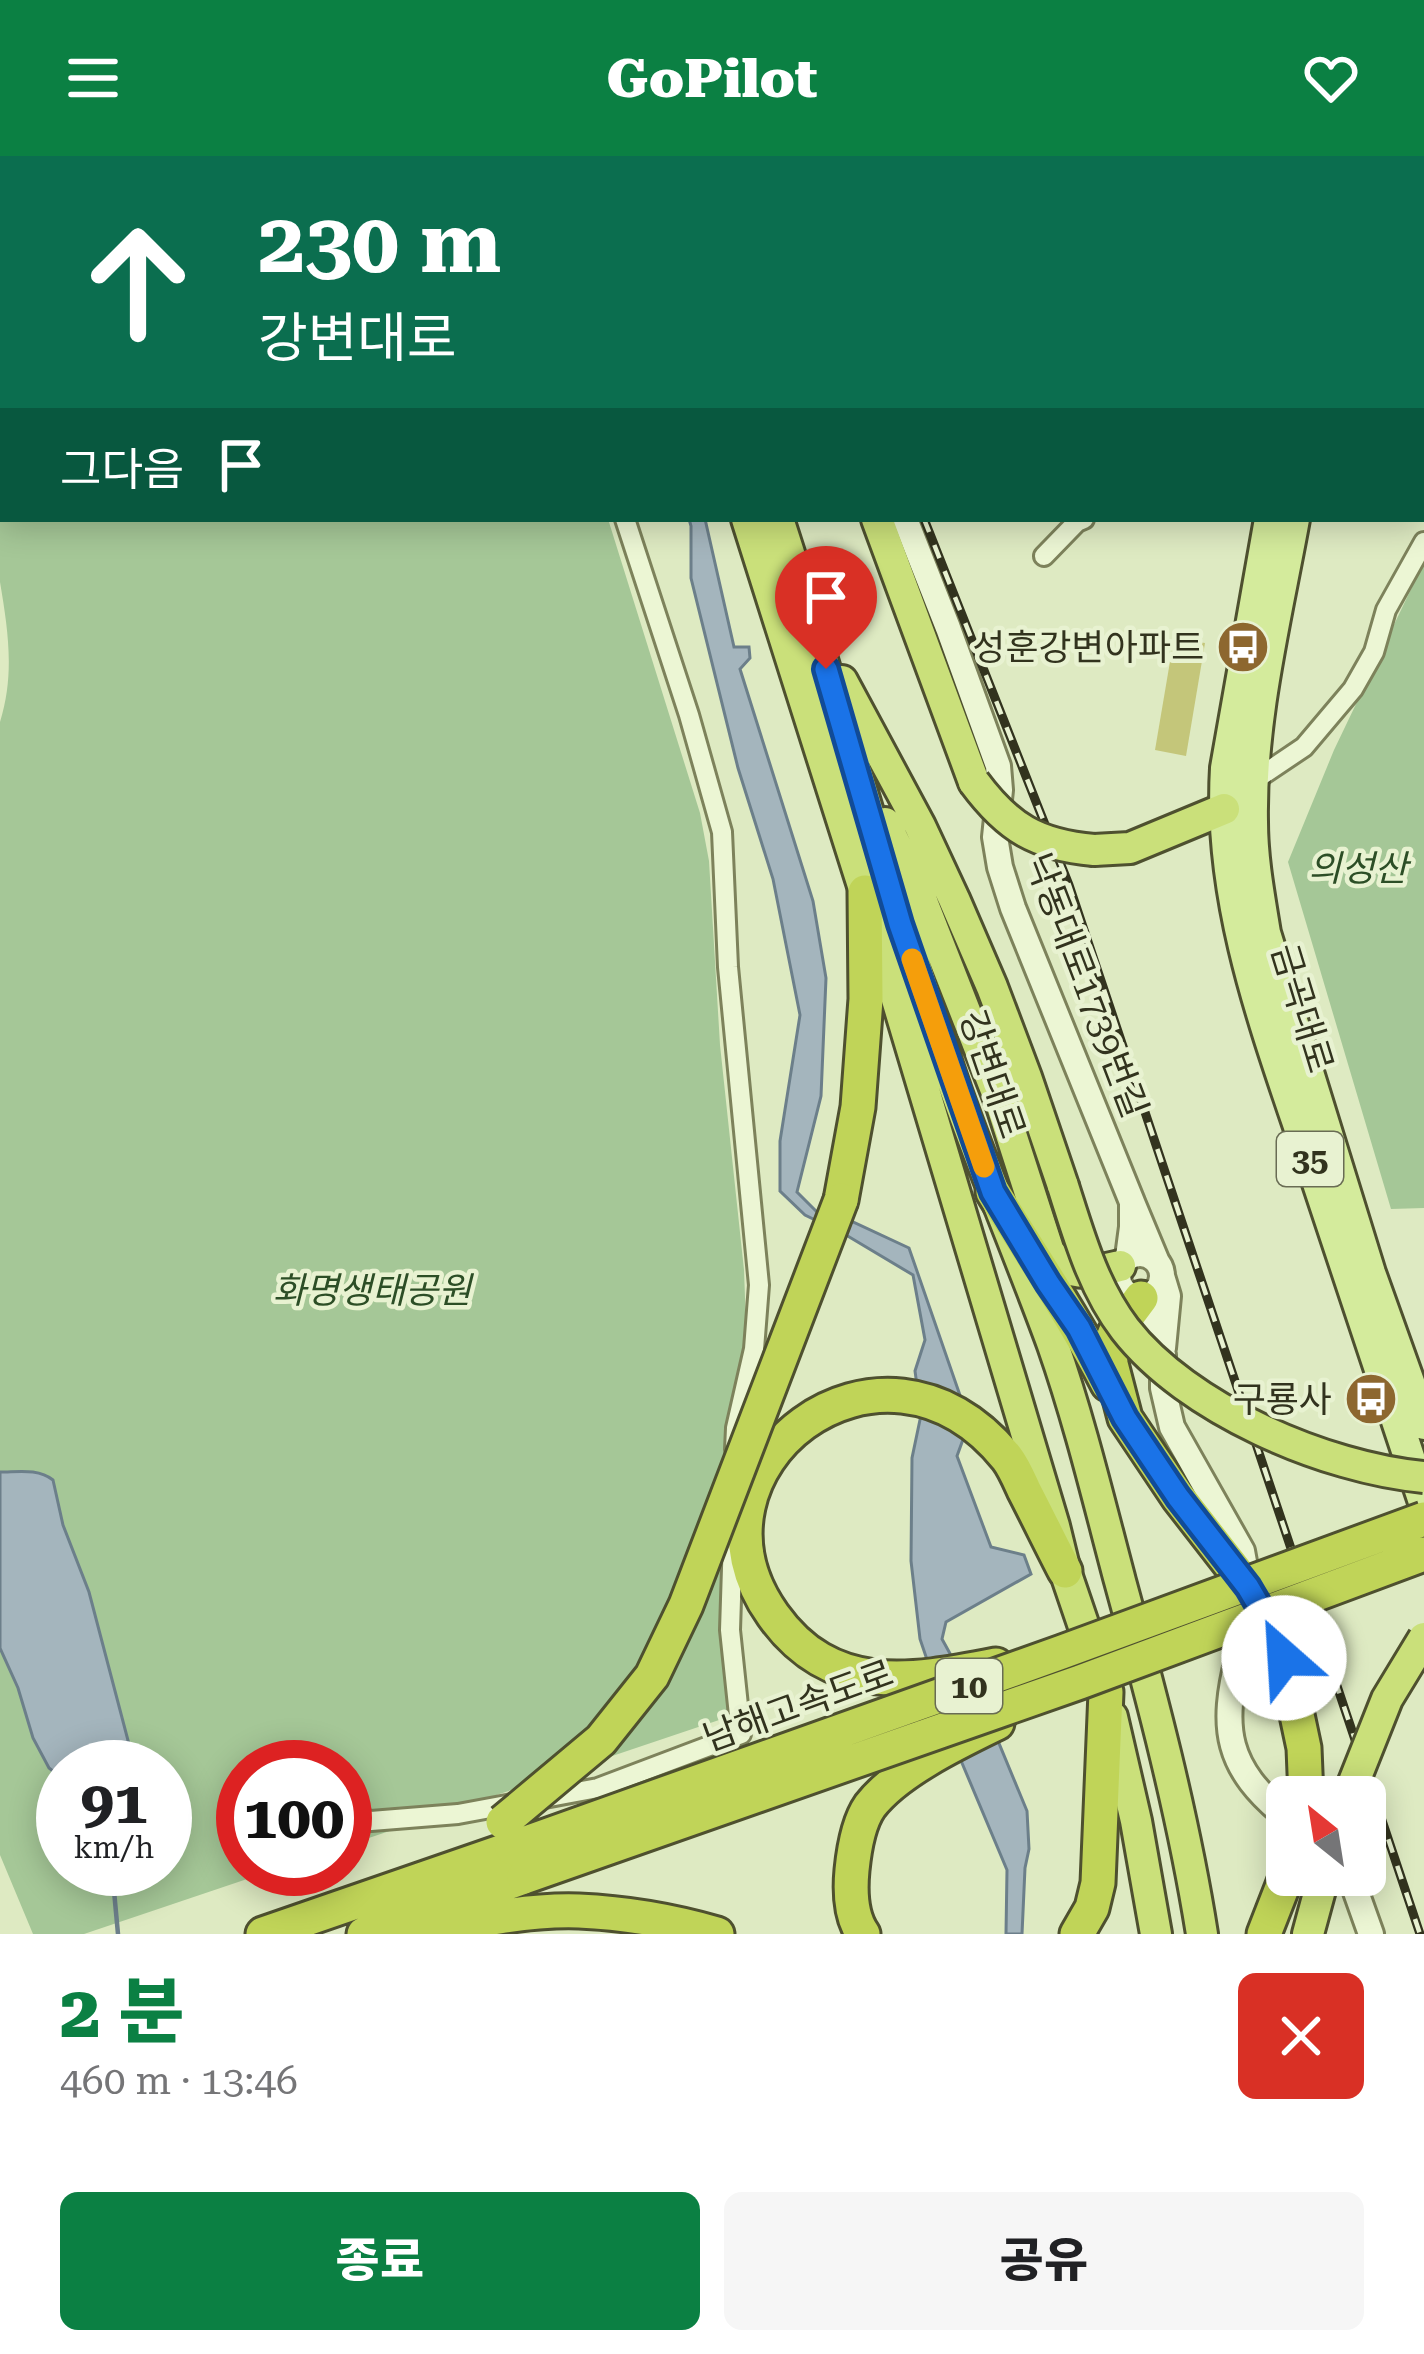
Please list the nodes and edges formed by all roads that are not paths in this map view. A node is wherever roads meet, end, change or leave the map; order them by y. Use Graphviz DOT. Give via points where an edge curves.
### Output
graph roads {
  1 [pos="626,522"];
  2 [pos="747,522"];
  3 [pos="779,522"];
  4 [pos="878,522"];
  5 [pos="906,522"];
  6 [pos="1077,522"];
  7 [pos="1269,522"];
  8 [pos="1293,522"];
  9 [pos="1424,542"];
  10 [pos="1043,556"];
  11 [pos="819,644"];
  12 [pos="858,780"];
  13 [pos="1253,780"];
  14 [pos="1224,808"];
  15 [pos="865,892"];
  16 [pos="993,1192"];
  17 [pos="1132,1202"];
  18 [pos="1124,1262"];
  19 [pos="1152,1283"];
  20 [pos="1125,1418"];
  21 [pos="1424,1424"];
  22 [pos="1424,1477"];
  23 [pos="1424,1502"];
  24 [pos="1424,1519"];
  25 [pos="1424,1554"];
  26 [pos="1065,1571"];
  27 [pos="1246,1573"];
  28 [pos="1424,1638"];
  29 [pos="1239,1655"];
  30 [pos="1083,1675"];
  31 [pos="1305,1776"];
  32 [pos="1356,1776"];
  33 [pos="1266,1798"];
  34 [pos="372,1820"];
  35 [pos="1279,1896"];
  36 [pos="1318,1896"];
  37 [pos="1357,1896"];
  38 [pos="371,1897"];
  39 [pos="263,1934"];
  40 [pos="364,1934"];
  41 [pos="412,1934"];
  42 [pos="717,1934"];
  43 [pos="863,1934"];
  44 [pos="1077,1934"];
  45 [pos="1156,1934"];
  46 [pos="1202,1934"];
  47 [pos="1264,1934"];
  48 [pos="1308,1934"];
  49 [pos="1371,1934"];
  1 -- 34 [label="street" via="722,832 759,1286 736,1428 730,1630 742,1734 598,1788 458,1814"];
  2 -- 15 [label="highway, 강변대로"];
  3 -- 11 [label="highway, 강변대로"];
  4 -- 14 [label="highway, bridge" via="974,782 1011,824 1060,846 1130,848"];
  5 -- 17 [label="street, 낙동대로1739번길" via="998,766 995,837 1013,908"];
  6 -- 10 [label="street"];
  7 -- 14 [label="main road, 금곡대로 / 35"];
  8 -- 13 [label="main road, 금곡대로 / 35"];
  9 -- 13 [label="street" via="1353,689 1304,747"];
  11 -- 12 [label="highway, 강변대로"];
  11 -- 22 [label="highway, bridge" via="954,899 1087,1259 1134,1340 1215,1404 1301,1447"];
  12 -- 16 [label="highway, 강변대로"];
  12 -- 18 [label="highway" via="924,907 1049,1252 1070,1272"];
  13 -- 14 [label="street"];
  13 -- 21 [label="main road, 금곡대로 / 35" via="1265,933"];
  14 -- 23 [label="main road, 금곡대로 / 35" via="1254,991"];
  15 -- 26 [label="highway, 강변대로"];
  15 -- 38 [label="highway, bridge" via="858,1107 841,1200 652,1676 601,1740 503,1822"];
  16 -- 20 [label="highway"];
  16 -- 46 [label="highway, 강변대로" via="1090,1471 1158,1721"];
  17 -- 18 [label="street"];
  17 -- 19 [label="street, 낙동대로1739번길"];
  18 -- 19 [label="street" via="1144,1254"];
  18 -- 19 [label="street" via="1118,1276 1131,1297"];
  19 -- 20 [label="highway" via="1110,1346"];
  19 -- 27 [label="street" via="1172,1427 1242,1551"];
  20 -- 31 [label="highway" via="1265,1616 1284,1658"];
  24 -- 30 [label="highway, 남해고속도로 / 10, bridge"];
  25 -- 30 [label="highway, 남해고속도로 / 10, bridge"];
  26 -- 30 [label="highway, 강변대로"];
  26 -- 30 [label="highway, bridge" via="1009,1460 952,1411 899,1394 827,1408 804,1422 763,1471 744,1528 749,1571 788,1635 842,1671 869,1678"];
  28 -- 32 [label="highway, bridge" via="1387,1699"];
  29 -- 33 [label="street" via="1230,1738"];
  30 -- 38 [label="highway, 남해고속도로 / 10, bridge"];
  30 -- 40 [label="highway, 남해고속도로 / 10, bridge"];
  30 -- 43 [label="highway, bridge" via="941,1750 869,1808 850,1888"];
  30 -- 44 [label="highway" via="1099,1883"];
  30 -- 45 [label="highway, 강변대로" via="1136,1821"];
  35 -- 47 [label="highway"];
  36 -- 48 [label="highway"];
  37 -- 49 [label="street"];
  38 -- 39 [label="highway, 남해고속도로 / 10"];
  41 -- 42 [label="highway" via="577,1911"];
}
